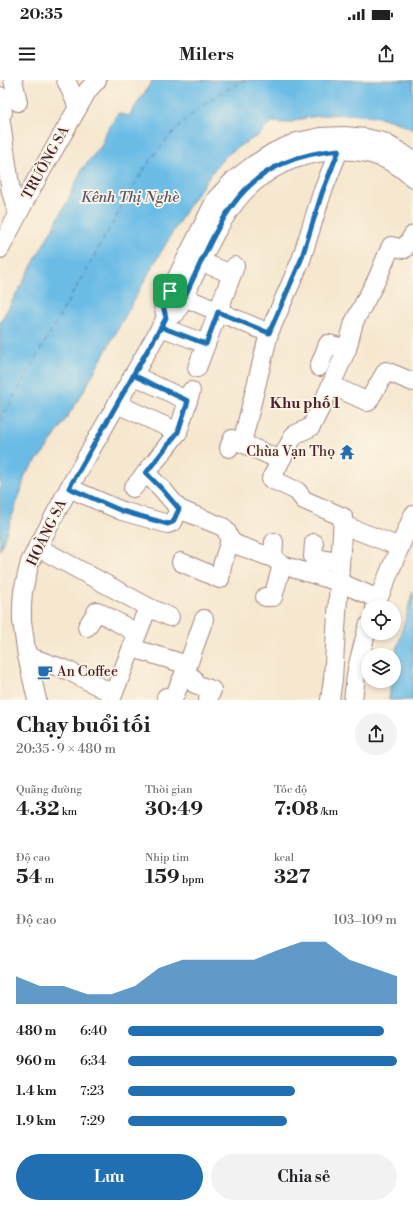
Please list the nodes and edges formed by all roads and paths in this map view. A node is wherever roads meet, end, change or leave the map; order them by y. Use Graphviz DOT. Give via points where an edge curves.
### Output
graph roads {
  1 [pos="14,80"];
  2 [pos="66,80"];
  3 [pos="97,80"];
  4 [pos="0,96"];
  5 [pos="18,102"];
  6 [pos="78,107"];
  7 [pos="0,116"];
  8 [pos="339,150"];
  9 [pos="413,161"];
  10 [pos="413,178"];
  11 [pos="10,222"];
  12 [pos="413,235"];
  13 [pos="0,249"];
  14 [pos="201,262"];
  15 [pos="177,295"];
  16 [pos="218,312"];
  17 [pos="163,322"];
  18 [pos="269,333"];
  19 [pos="206,344"];
  20 [pos="346,349"];
  21 [pos="319,367"];
  22 [pos="197,368"];
  23 [pos="133,375"];
  24 [pos="413,382"];
  25 [pos="331,385"];
  26 [pos="116,404"];
  27 [pos="178,432"];
  28 [pos="280,460"];
  29 [pos="146,473"];
  30 [pos="69,488"];
  31 [pos="132,488"];
  32 [pos="179,509"];
  33 [pos="413,515"];
  34 [pos="343,525"];
  35 [pos="230,540"];
  36 [pos="314,543"];
  37 [pos="37,547"];
  38 [pos="400,547"];
  39 [pos="276,555"];
  40 [pos="181,562"];
  41 [pos="340,564"];
  42 [pos="340,582"];
  43 [pos="265,597"];
  44 [pos="371,600"];
  45 [pos="377,600"];
  46 [pos="148,607"];
  47 [pos="170,617"];
  48 [pos="204,619"];
  49 [pos="87,627"];
  50 [pos="134,640"];
  51 [pos="364,640"];
  52 [pos="27,656"];
  53 [pos="186,670"];
  54 [pos="112,697"];
  55 [pos="36,700"];
  56 [pos="166,700"];
  57 [pos="208,700"];
  58 [pos="330,700"];
  59 [pos="353,700"];
  1 -- 5 [label="street"];
  2 -- 6 [label="street"];
  3 -- 6 [label="street, TRƯỜNG SA"];
  4 -- 7 [label="street" via="3,112"];
  6 -- 11 [label="street, TRƯỜNG SA"];
  7 -- 11 [label="street" via="11,192"];
  8 -- 10 [label="street" via="380,156 398,165"];
  8 -- 14 [label="street" via="294,159 279,165 252,183 227,211"];
  8 -- 18 [label="street" via="322,193 301,260"];
  9 -- 15 [label="street" via="384,142 344,136 297,142 274,152 234,180 216,199"];
  11 -- 13 [label="street, TRƯỜNG SA"];
  12 -- 20 [label="street" via="404,249 391,246 354,322"];
  14 -- 15 [label="street"];
  14 -- 16 [label="street" via="233,270"];
  15 -- 16 [label="street"];
  15 -- 17 [label="street" via="163,305"];
  16 -- 18 [label="street"];
  16 -- 19 [label="street"];
  17 -- 19 [label="street"];
  17 -- 23 [label="street, HOÀNG SA"];
  18 -- 28 [label="street" via="235,445"];
  19 -- 22 [label="street"];
  20 -- 21 [label="street" via="328,344"];
  20 -- 25 [label="street"];
  23 -- 26 [label="street, HOÀNG SA"];
  23 -- 27 [label="street" via="189,396"];
  24 -- 25 [label="street" via="386,370 368,402"];
  25 -- 28 [label="street" via="311,427 294,435"];
  26 -- 27 [label="street"];
  26 -- 30 [label="street, HOÀNG SA"];
  27 -- 29 [label="street"];
  28 -- 34 [label="street" via="271,479 297,491 304,500 343,517"];
  29 -- 31 [label="street"];
  29 -- 32 [label="street"];
  30 -- 32 [label="street" via="122,511 168,524 173,522"];
  30 -- 37 [label="street, HOÀNG SA"];
  32 -- 35 [label="street" via="223,528"];
  33 -- 38 [label="street"];
  34 -- 38 [label="street"];
  34 -- 41 [label="street"];
  35 -- 39 [label="street" via="238,545"];
  35 -- 40 [label="street" via="222,566 225,580"];
  36 -- 41 [label="street" via="313,557"];
  37 -- 46 [label="street"];
  37 -- 52 [label="street, HOÀNG SA" via="26,576 22,606"];
  38 -- 45 [label="street"];
  39 -- 42 [label="street"];
  39 -- 43 [label="street" via="274,597"];
  41 -- 42 [label="street"];
  42 -- 44 [label="street"];
  42 -- 58 [label="street"];
  46 -- 47 [label="street"];
  46 -- 50 [label="street"];
  48 -- 53 [label="street"];
  49 -- 50 [label="street" via="97,612"];
  50 -- 53 [label="street"];
  50 -- 54 [label="street"];
  51 -- 59 [label="street" via="357,668"];
  52 -- 54 [label="street" via="67,670"];
  52 -- 55 [label="street, HOÀNG SA"];
  53 -- 56 [label="street" via="173,699 166,697"];
  53 -- 57 [label="street" via="195,684 212,690"];
}
